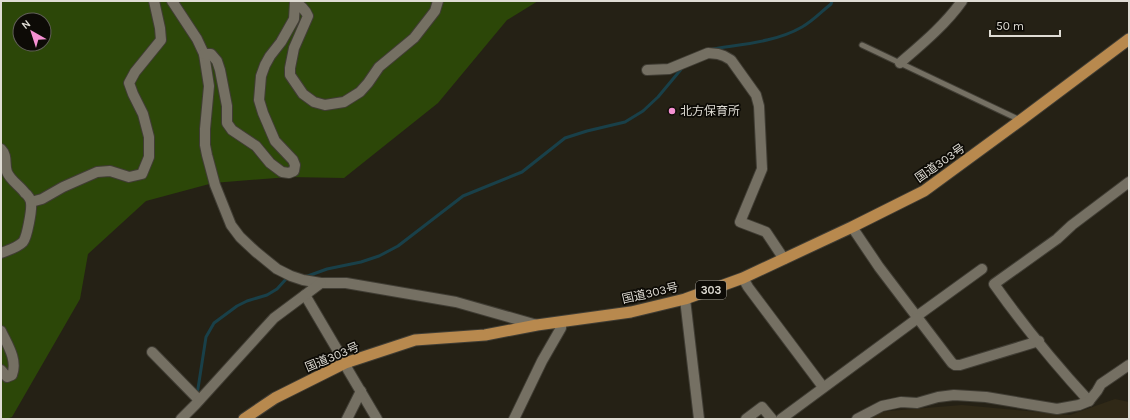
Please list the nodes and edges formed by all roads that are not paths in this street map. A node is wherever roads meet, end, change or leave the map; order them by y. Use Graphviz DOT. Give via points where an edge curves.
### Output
graph roads {
  1 [pos="154,1"];
  2 [pos="172,1"];
  3 [pos="438,1"];
  4 [pos="962,1"];
  5 [pos="1129,39"];
  6 [pos="862,45"];
  7 [pos="204,54"];
  8 [pos="900,63"];
  9 [pos="647,70"];
  10 [pos="1021,120"];
  11 [pos="1,149"];
  12 [pos="1129,182"];
  13 [pos="31,202"];
  14 [pos="852,227"];
  15 [pos="1,253"];
  16 [pos="784,259"];
  17 [pos="982,270"];
  18 [pos="743,278"];
  19 [pos="321,282"];
  20 [pos="305,295"];
  21 [pos="685,299"];
  22 [pos="918,317"];
  23 [pos="561,322"];
  24 [pos="537,325"];
  25 [pos="1,331"];
  26 [pos="1039,341"];
  27 [pos="152,352"];
  28 [pos="345,363"];
  29 [pos="1129,365"];
  30 [pos="1,370"];
  31 [pos="823,387"];
  32 [pos="361,391"];
  33 [pos="199,400"];
  34 [pos="1089,401"];
  35 [pos="181,419"];
  36 [pos="244,419"];
  37 [pos="347,419"];
  38 [pos="377,419"];
  39 [pos="514,419"];
  40 [pos="699,419"];
  41 [pos="746,419"];
  42 [pos="772,419"];
  43 [pos="781,419"];
  44 [pos="857,419"];
  1 -- 13 [label="street" via="161,40 129,83 143,114 149,137 149,157 142,174 129,177 110,171 97,172"];
  2 -- 7 [label="street"];
  3 -- 7 [label="street" via="435,11 414,38 379,67 360,92 344,102 325,105 314,102 303,94 290,75 294,48 308,16 295,2 294,19 265,64 259,100 275,141 294,160 294,171 289,173 282,172 256,146 232,130 228,123 217,61 211,54"];
  4 -- 8 [label="street" via="925,42"];
  5 -- 10 [label="highway, 国道303号 / 303"];
  6 -- 8 [label="lane"];
  7 -- 19 [label="street" via="209,86 205,145 231,225 256,252 277,268 303,280"];
  8 -- 10 [label="lane"];
  9 -- 16 [label="street" via="669,68 708,53 731,60 756,95 759,106 762,169 740,222 766,232"];
  10 -- 14 [label="highway, 国道303号 / 303" via="924,191"];
  11 -- 13 [label="street" via="7,161 10,177"];
  12 -- 26 [label="street" via="1057,239 994,284"];
  13 -- 15 [label="street" via="24,242"];
  14 -- 16 [label="highway, 国道303号 / 303"];
  14 -- 22 [label="street"];
  16 -- 18 [label="highway, 国道303号 / 303"];
  17 -- 22 [label="street"];
  18 -- 21 [label="highway, 国道303号 / 303"];
  18 -- 31 [label="street"];
  19 -- 20 [label="street"];
  19 -- 24 [label="street" via="346,283 456,302"];
  20 -- 28 [label="street"];
  20 -- 33 [label="street" via="274,318"];
  21 -- 23 [label="highway, 国道303号 / 303" via="631,312"];
  21 -- 40 [label="street"];
  22 -- 26 [label="street" via="956,365"];
  22 -- 31 [label="street"];
  23 -- 24 [label="highway, 国道303号 / 303"];
  23 -- 39 [label="street" via="561,328"];
  24 -- 28 [label="highway, 国道303号 / 303" via="486,335 415,340"];
  25 -- 30 [label="street" via="13,358 14,369 12,375 7,377"];
  26 -- 34 [label="street"];
  27 -- 33 [label="street"];
  28 -- 32 [label="street"];
  28 -- 36 [label="highway, 国道303号 / 303" via="275,398"];
  29 -- 34 [label="street" via="1100,384"];
  31 -- 43 [label="street"];
  32 -- 37 [label="street"];
  32 -- 38 [label="street"];
  33 -- 35 [label="street"];
  34 -- 44 [label="street" via="1079,406 1057,409 986,397 954,395 917,403 901,402 882,406"];
  41 -- 42 [label="street" via="762,407"];
}
